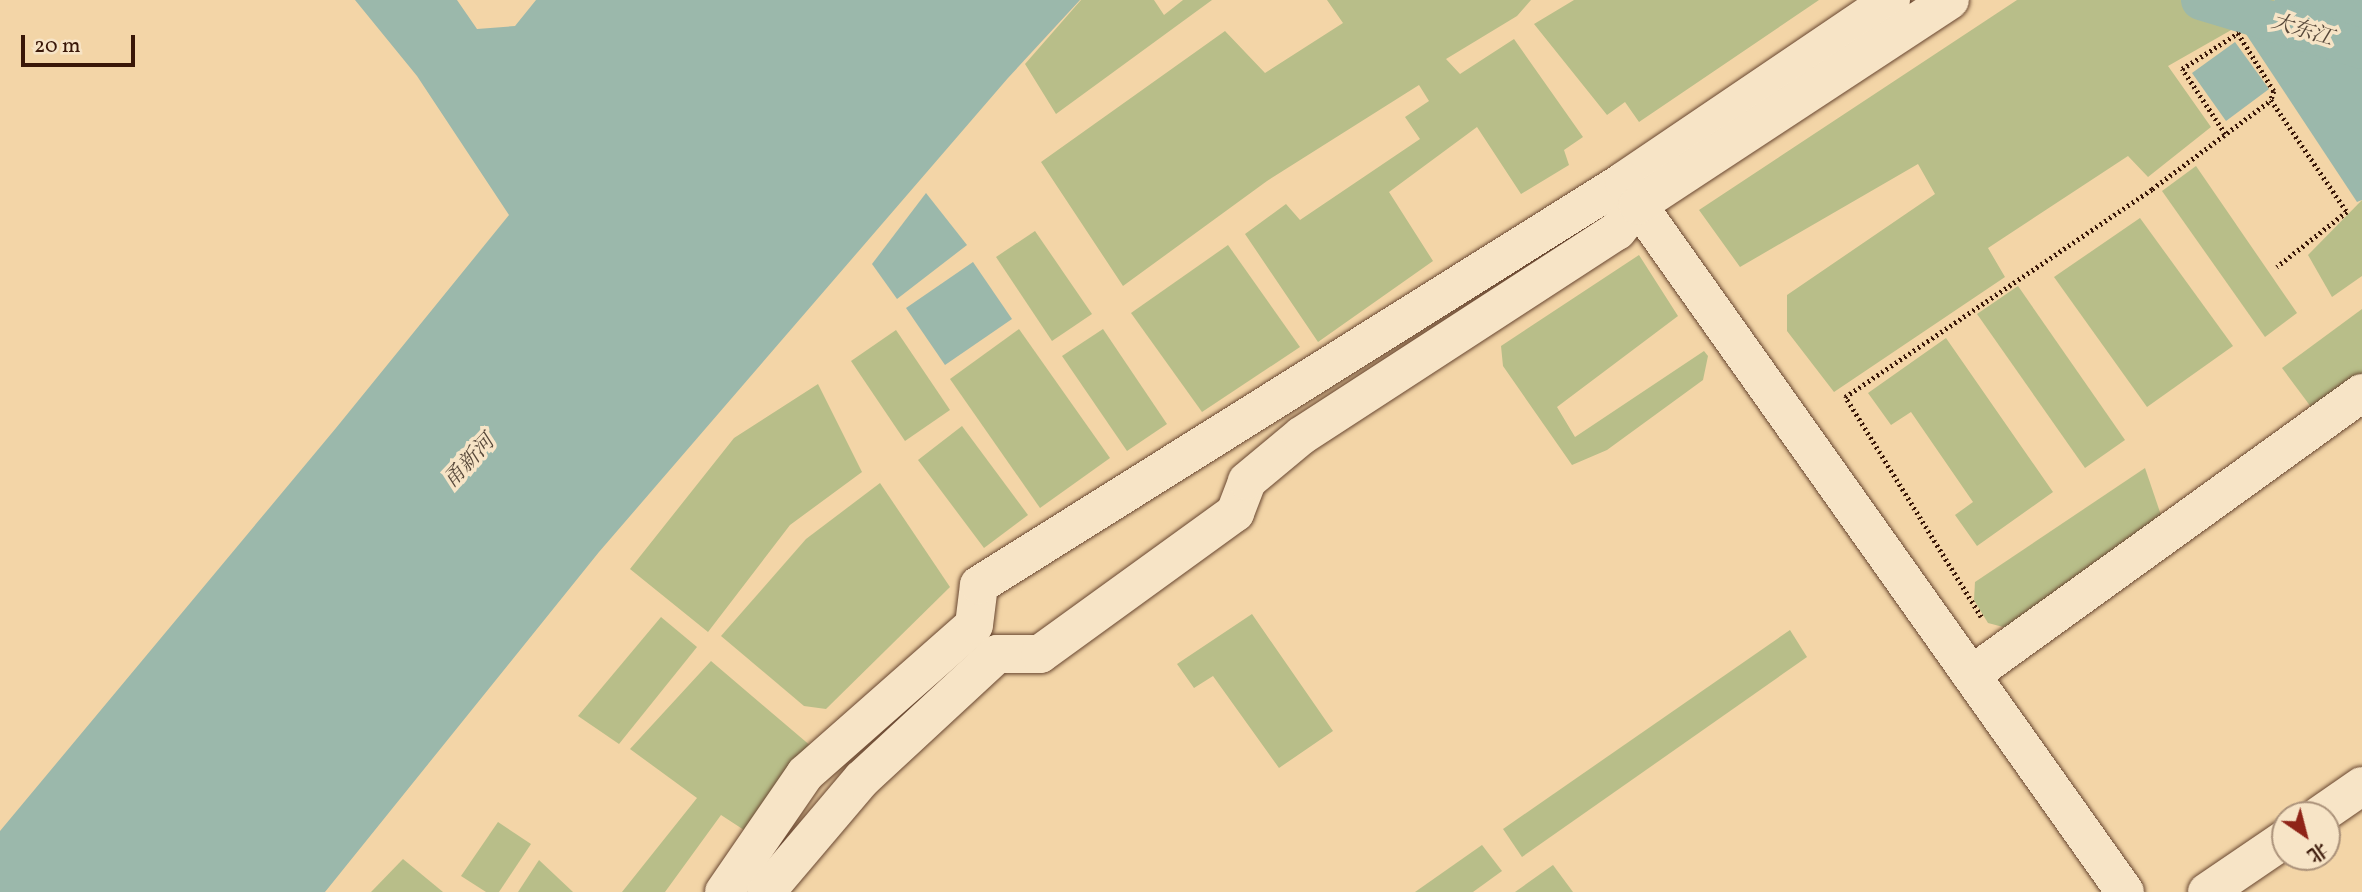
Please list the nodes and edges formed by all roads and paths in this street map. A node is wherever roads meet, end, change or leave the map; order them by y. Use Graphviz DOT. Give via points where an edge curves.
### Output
graph roads {
  1 [pos="1891,0"];
  2 [pos="1950,0"];
  3 [pos="2271,100"];
  4 [pos="2225,134"];
  5 [pos="1640,188"];
  6 [pos="2277,267"];
  7 [pos="2362,393"];
  8 [pos="1987,663"];
  9 [pos="2362,786"];
  10 [pos="2340,801"];
  11 [pos="2271,849"];
  12 [pos="724,892"];
  13 [pos="766,892"];
  14 [pos="2125,892"];
  15 [pos="2148,892"];
  16 [pos="2207,892"];
  1 -- 5 [label="street"];
  2 -- 5 [label="street"];
  3 -- 4 [label="path"];
  3 -- 4 [label="path" via="2274,91 2238,33 2182,69"];
  3 -- 6 [label="path" via="2347,212"];
  4 -- 8 [label="path" via="2152,189 1845,397"];
  5 -- 8 [label="street"];
  5 -- 12 [label="street" via="979,585 974,625 805,774"];
  5 -- 13 [label="street" via="1617,231 1301,436 1247,481 1236,513 1040,654 997,654 862,779"];
  7 -- 8 [label="street"];
  8 -- 14 [label="street"];
  8 -- 15 [label="street"];
  9 -- 10 [label="street"];
  11 -- 16 [label="street"];
}
